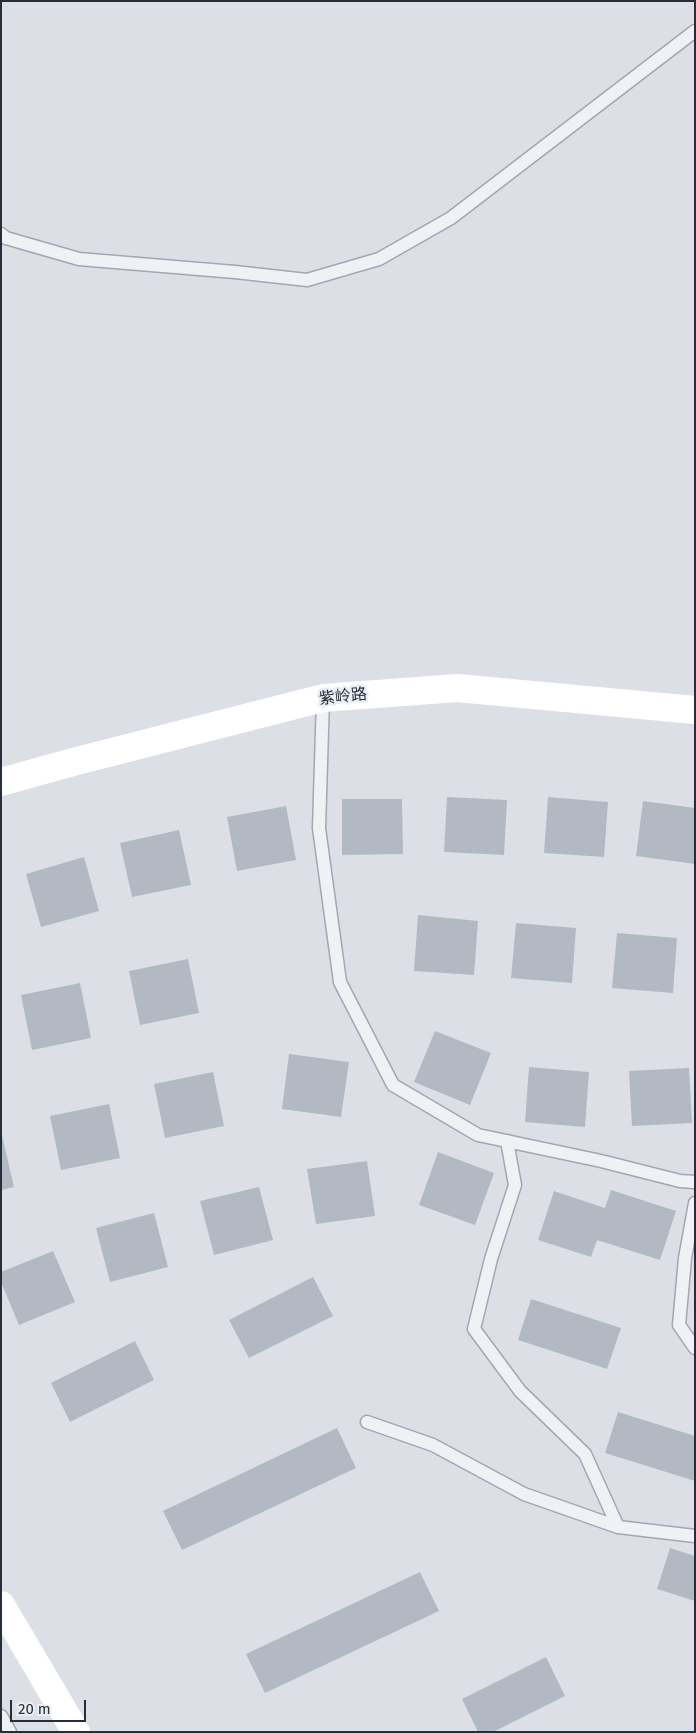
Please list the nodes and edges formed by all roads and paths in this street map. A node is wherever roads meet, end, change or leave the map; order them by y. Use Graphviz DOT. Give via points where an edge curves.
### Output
graph roads {
  1 [pos="695,31"];
  2 [pos="1,234"];
  3 [pos="323,698"];
  4 [pos="695,710"];
  5 [pos="1,782"];
  6 [pos="507,1141"];
  7 [pos="695,1182"];
  8 [pos="695,1202"];
  9 [pos="695,1348"];
  10 [pos="367,1422"];
  11 [pos="618,1527"];
  12 [pos="695,1536"];
  13 [pos="1,1605"];
  14 [pos="1,1716"];
  15 [pos="10,1732"];
  16 [pos="76,1732"];
  1 -- 2 [label="lane" via="451,218 380,259 307,280 79,259"];
  3 -- 4 [label="street, 紫岭路" via="456,688"];
  3 -- 5 [label="street, 紫岭路"];
  3 -- 6 [label="lane" via="319,828 340,982 393,1085 478,1135"];
  6 -- 7 [label="lane"];
  6 -- 11 [label="lane" via="515,1185 491,1259 474,1329 520,1391 585,1454"];
  8 -- 9 [label="lane" via="685,1258 679,1325"];
  10 -- 11 [label="lane" via="433,1445 524,1494"];
  11 -- 12 [label="lane"];
  13 -- 16 [label="street"];
  14 -- 15 [label="lane"];
}
